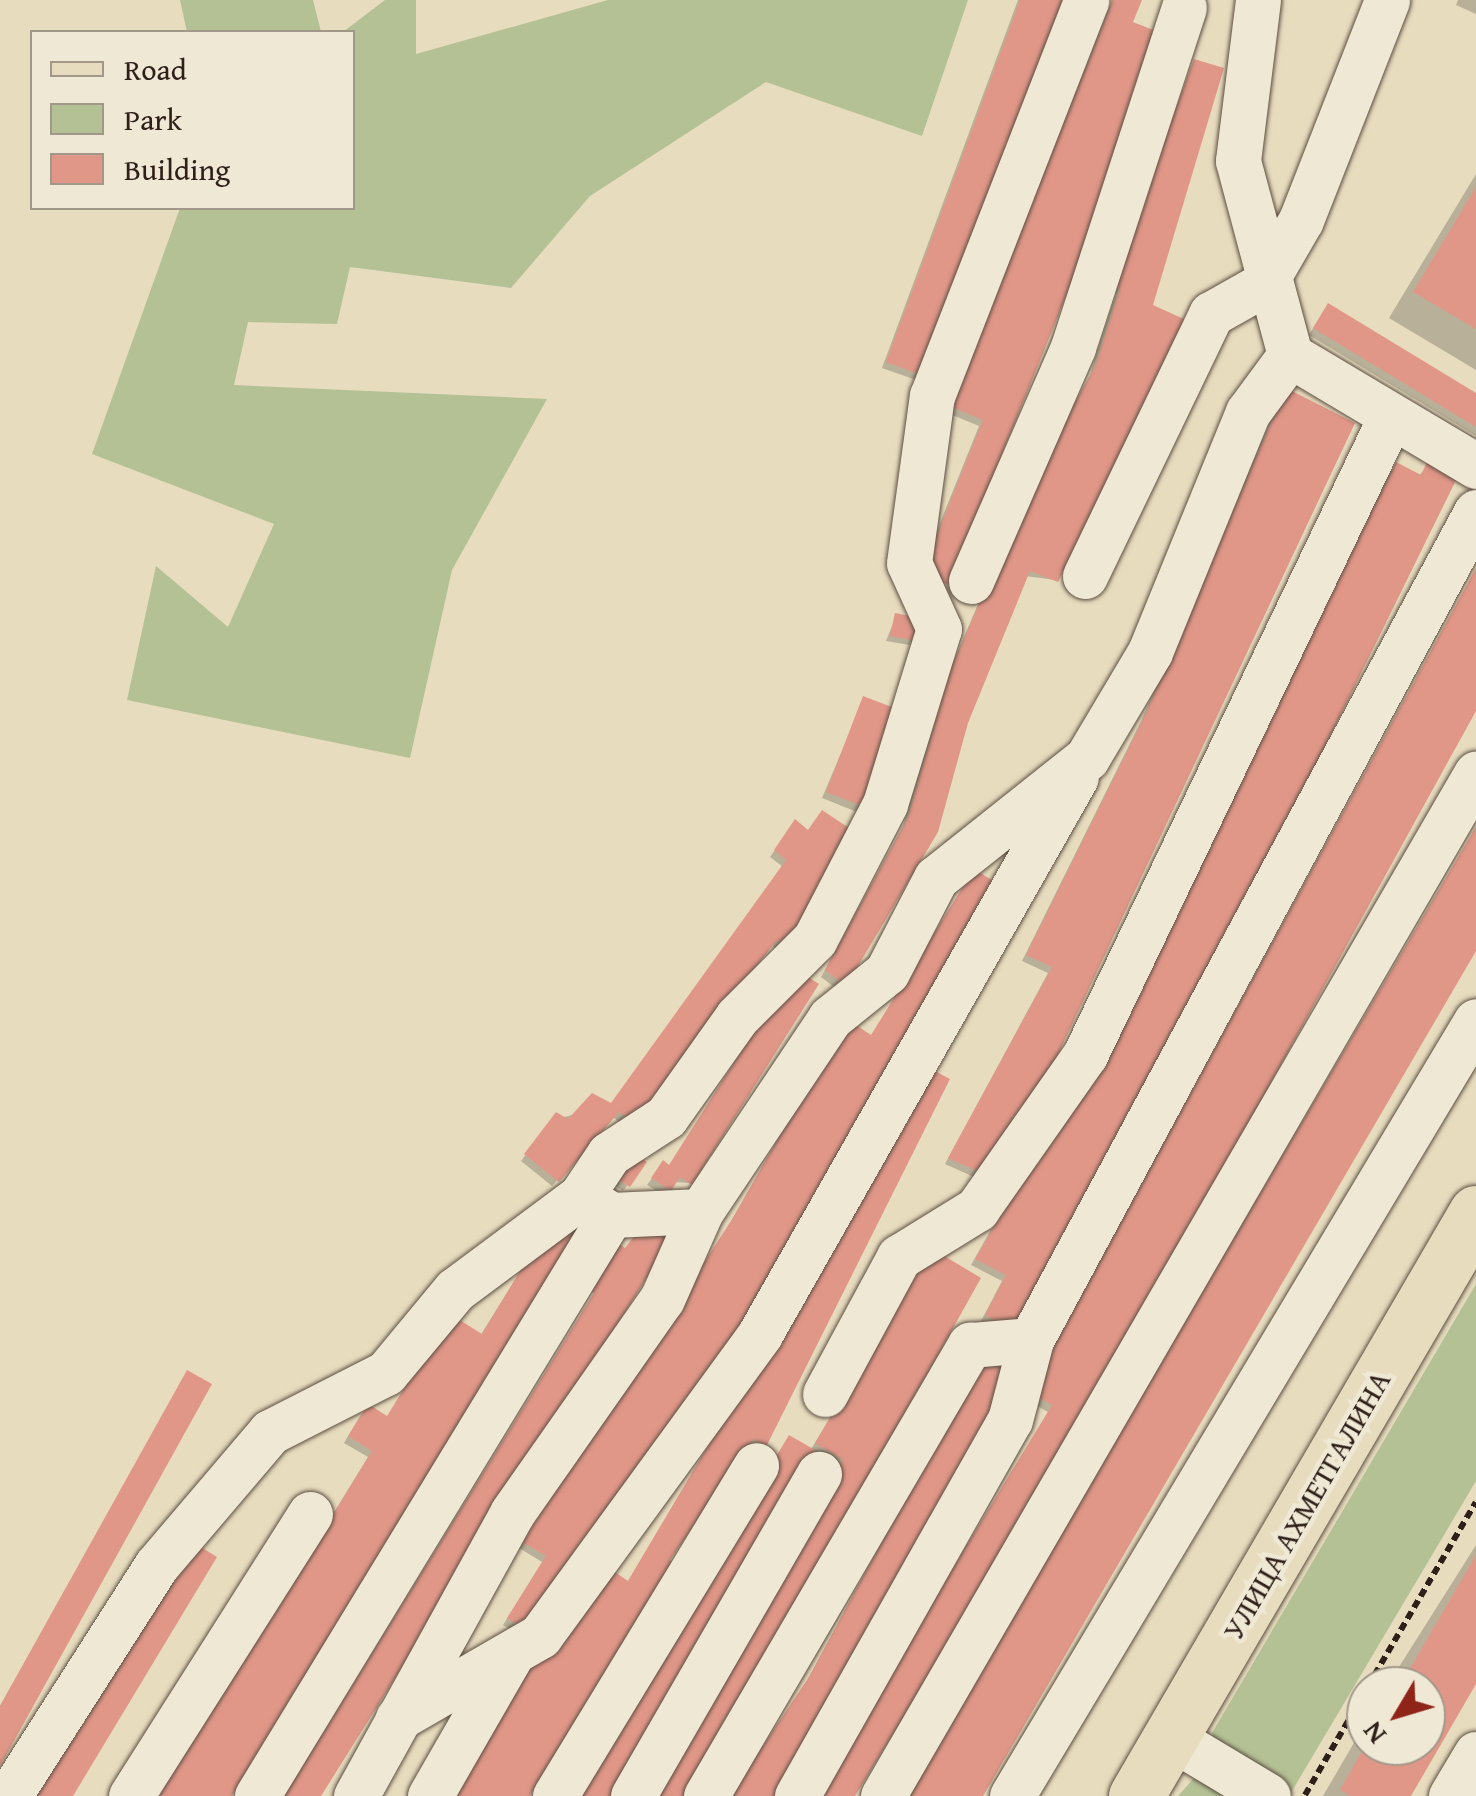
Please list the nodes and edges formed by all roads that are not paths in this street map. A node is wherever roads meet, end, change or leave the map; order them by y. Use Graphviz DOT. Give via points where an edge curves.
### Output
graph roads {
  1 [pos="1086,0"];
  2 [pos="1387,0"];
  3 [pos="1180,4"];
  4 [pos="1253,17"];
  5 [pos="1264,284"];
  6 [pos="1290,355"];
  7 [pos="1391,416"];
  8 [pos="1476,466"];
  9 [pos="1476,512"];
  10 [pos="1085,576"];
  11 [pos="971,581"];
  12 [pos="1087,758"];
  13 [pos="1476,774"];
  14 [pos="1476,1021"];
  15 [pos="596,1206"];
  16 [pos="701,1211"];
  17 [pos="1476,1213"];
  18 [pos="1031,1340"];
  19 [pos="826,1394"];
  20 [pos="756,1465"];
  21 [pos="820,1474"];
  22 [pos="310,1514"];
  23 [pos="514,1651"];
  24 [pos="398,1718"];
  25 [pos="1170,1737"];
  26 [pos="1476,1754"];
  27 [pos="9,1796"];
  28 [pos="131,1796"];
  29 [pos="258,1796"];
  30 [pos="356,1796"];
  31 [pos="430,1796"];
  32 [pos="555,1796"];
  33 [pos="634,1796"];
  34 [pos="706,1796"];
  35 [pos="797,1796"];
  36 [pos="882,1796"];
  37 [pos="1012,1796"];
  38 [pos="1136,1796"];
  39 [pos="1268,1796"];
  40 [pos="1452,1796"];
  1 -- 15 [label="lane" via="932,396 909,563 939,629 885,804 815,939 737,1017 666,1117 609,1154"];
  2 -- 5 [label="lane" via="1301,220"];
  3 -- 4 [label="lane"];
  3 -- 11 [label="lane" via="1074,347"];
  4 -- 5 [label="lane" via="1238,161"];
  5 -- 6 [label="lane"];
  5 -- 10 [label="lane" via="1210,314"];
  6 -- 7 [label="lane"];
  6 -- 12 [label="lane" via="1248,412 1150,652"];
  7 -- 8 [label="lane"];
  7 -- 19 [label="lane" via="1085,1055 977,1210 899,1256"];
  9 -- 18 [label="lane"];
  12 -- 16 [label="lane" via="936,878 887,972 830,1018"];
  12 -- 23 [label="lane" via="760,1334 540,1636"];
  13 -- 36 [label="lane"];
  14 -- 37 [label="lane"];
  15 -- 16 [label="lane"];
  15 -- 27 [label="lane" via="454,1290 386,1372 270,1432 156,1566"];
  15 -- 29 [label="lane"];
  16 -- 24 [label="lane" via="662,1299 512,1514"];
  17 -- 25 [label="main road, УЛИЦА АХМЕТГАЛИНА"];
  18 -- 34 [label="lane" via="970,1345"];
  18 -- 35 [label="lane" via="1010,1420"];
  20 -- 32 [label="lane"];
  21 -- 33 [label="lane"];
  22 -- 28 [label="lane"];
  23 -- 24 [label="lane"];
  23 -- 31 [label="lane"];
  24 -- 30 [label="lane"];
  25 -- 38 [label="main road, УЛИЦА АХМЕТГАЛИНА"];
  25 -- 39 [label="lane"];
  26 -- 40 [label="lane"];
}
